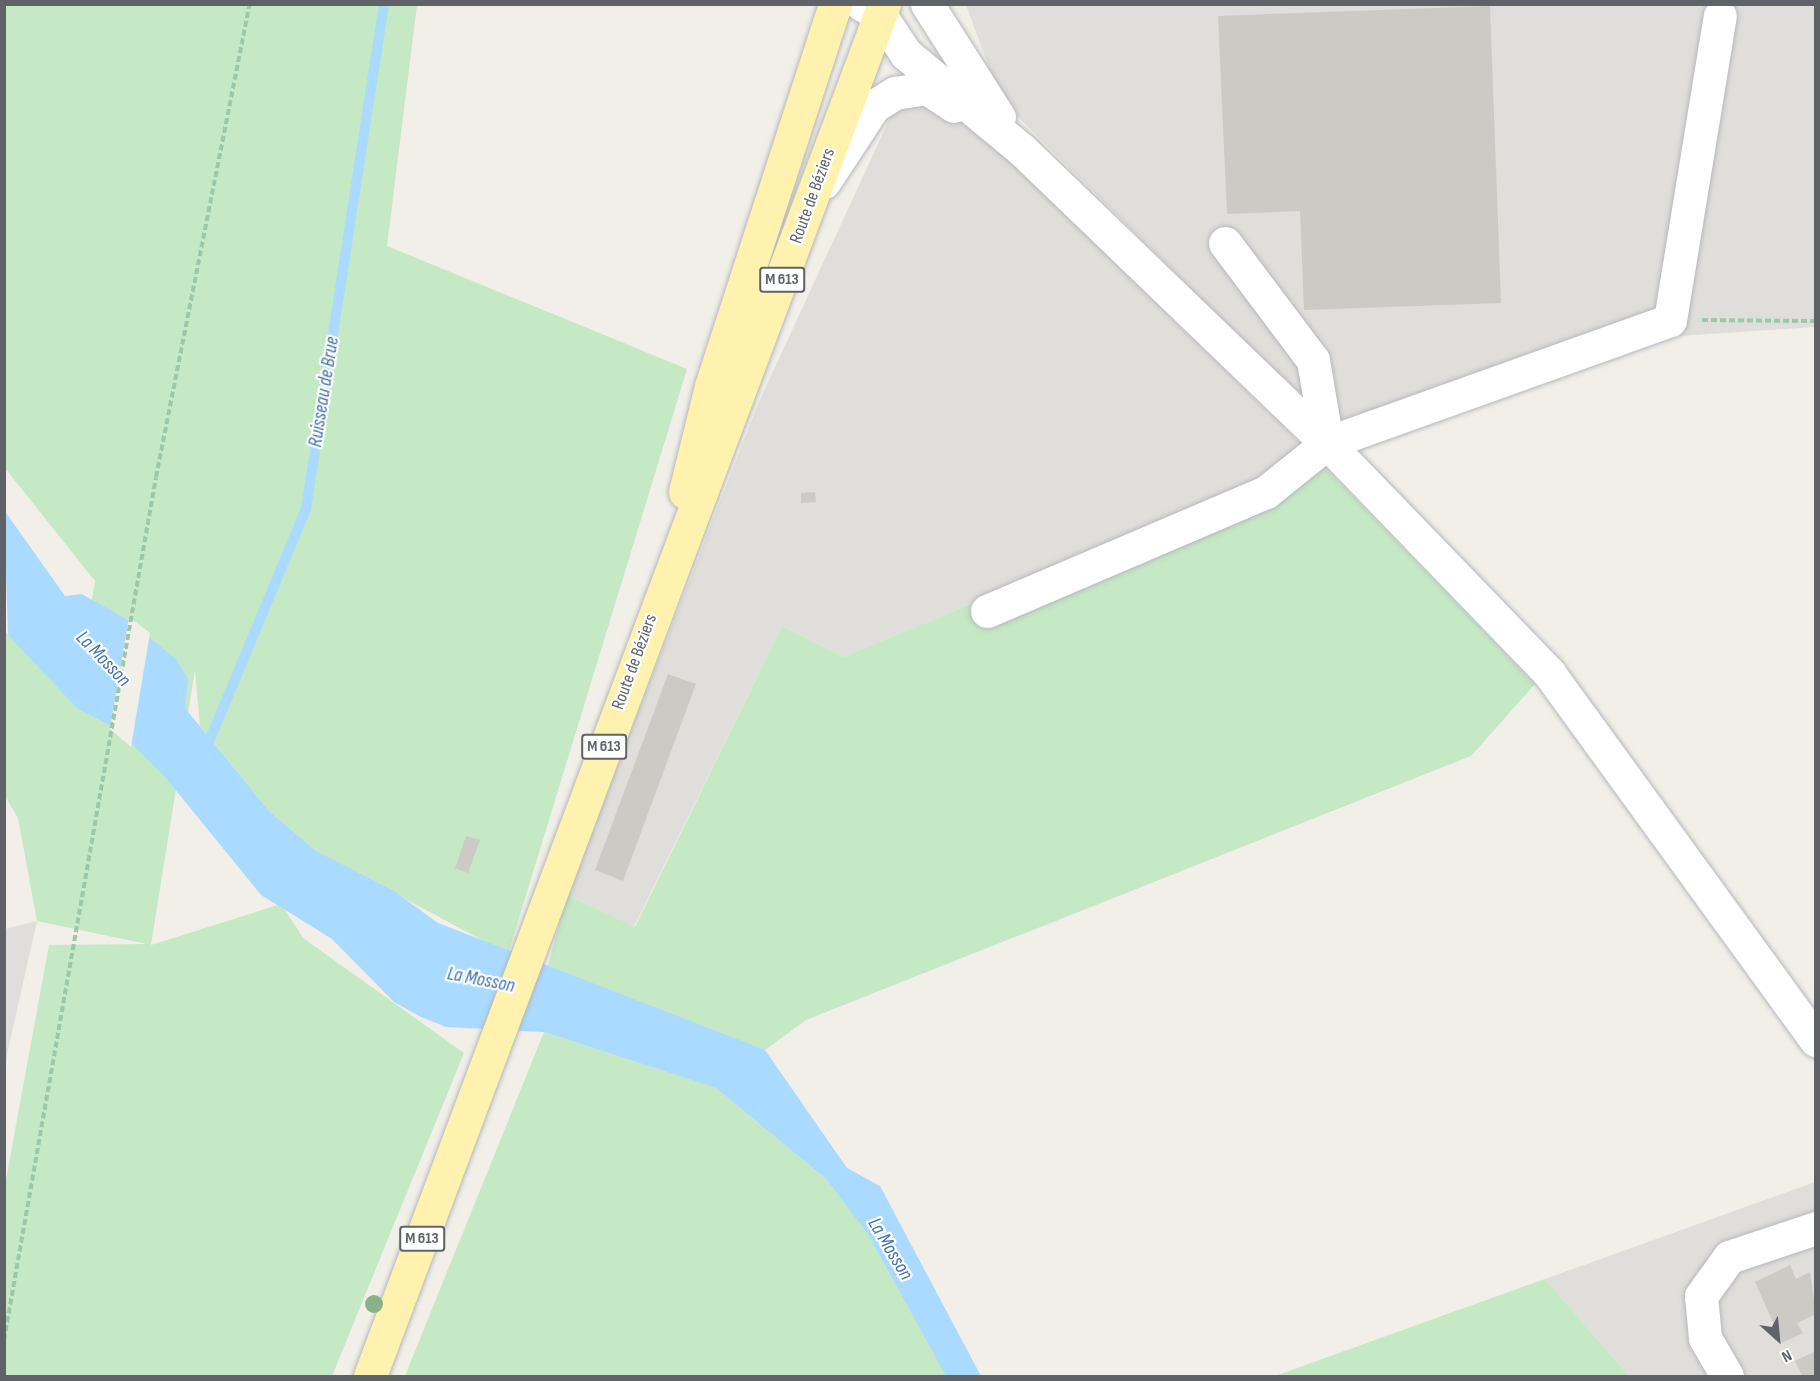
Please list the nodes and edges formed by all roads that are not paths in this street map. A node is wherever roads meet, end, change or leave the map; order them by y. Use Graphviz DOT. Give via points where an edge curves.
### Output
graph roads {
  1 [pos="835,4"];
  2 [pos="875,8"];
  3 [pos="934,8"];
  4 [pos="1720,16"];
  5 [pos="906,54"];
  6 [pos="896,93"];
  7 [pos="1021,149"];
  8 [pos="809,207"];
  9 [pos="1225,243"];
  10 [pos="1327,443"];
  11 [pos="674,553"];
  12 [pos="987,611"];
  13 [pos="1815,1040"];
  14 [pos="1815,1228"];
  15 [pos="370,1377"];
  16 [pos="1727,1377"];
  1 -- 11 [label="main road, Route de Béziers / M 613" via="711,386"];
  2 -- 3 [label="street"];
  2 -- 5 [label="street"];
  2 -- 8 [label="main road, Route de Béziers / M 613"];
  3 -- 5 [label="street"];
  3 -- 7 [label="street"];
  4 -- 10 [label="street" via="1670,320"];
  5 -- 6 [label="street"];
  5 -- 7 [label="street"];
  6 -- 7 [label="street" via="927,88"];
  6 -- 8 [label="street" via="874,106"];
  7 -- 10 [label="street"];
  8 -- 11 [label="main road, Route de Béziers / M 613" via="708,479"];
  9 -- 10 [label="street" via="1313,360"];
  10 -- 12 [label="street" via="1266,492"];
  10 -- 13 [label="street" via="1549,673"];
  11 -- 15 [label="main road, Route de Béziers / M 613"];
  14 -- 16 [label="street" via="1729,1257 1701,1296 1705,1338"];
}
